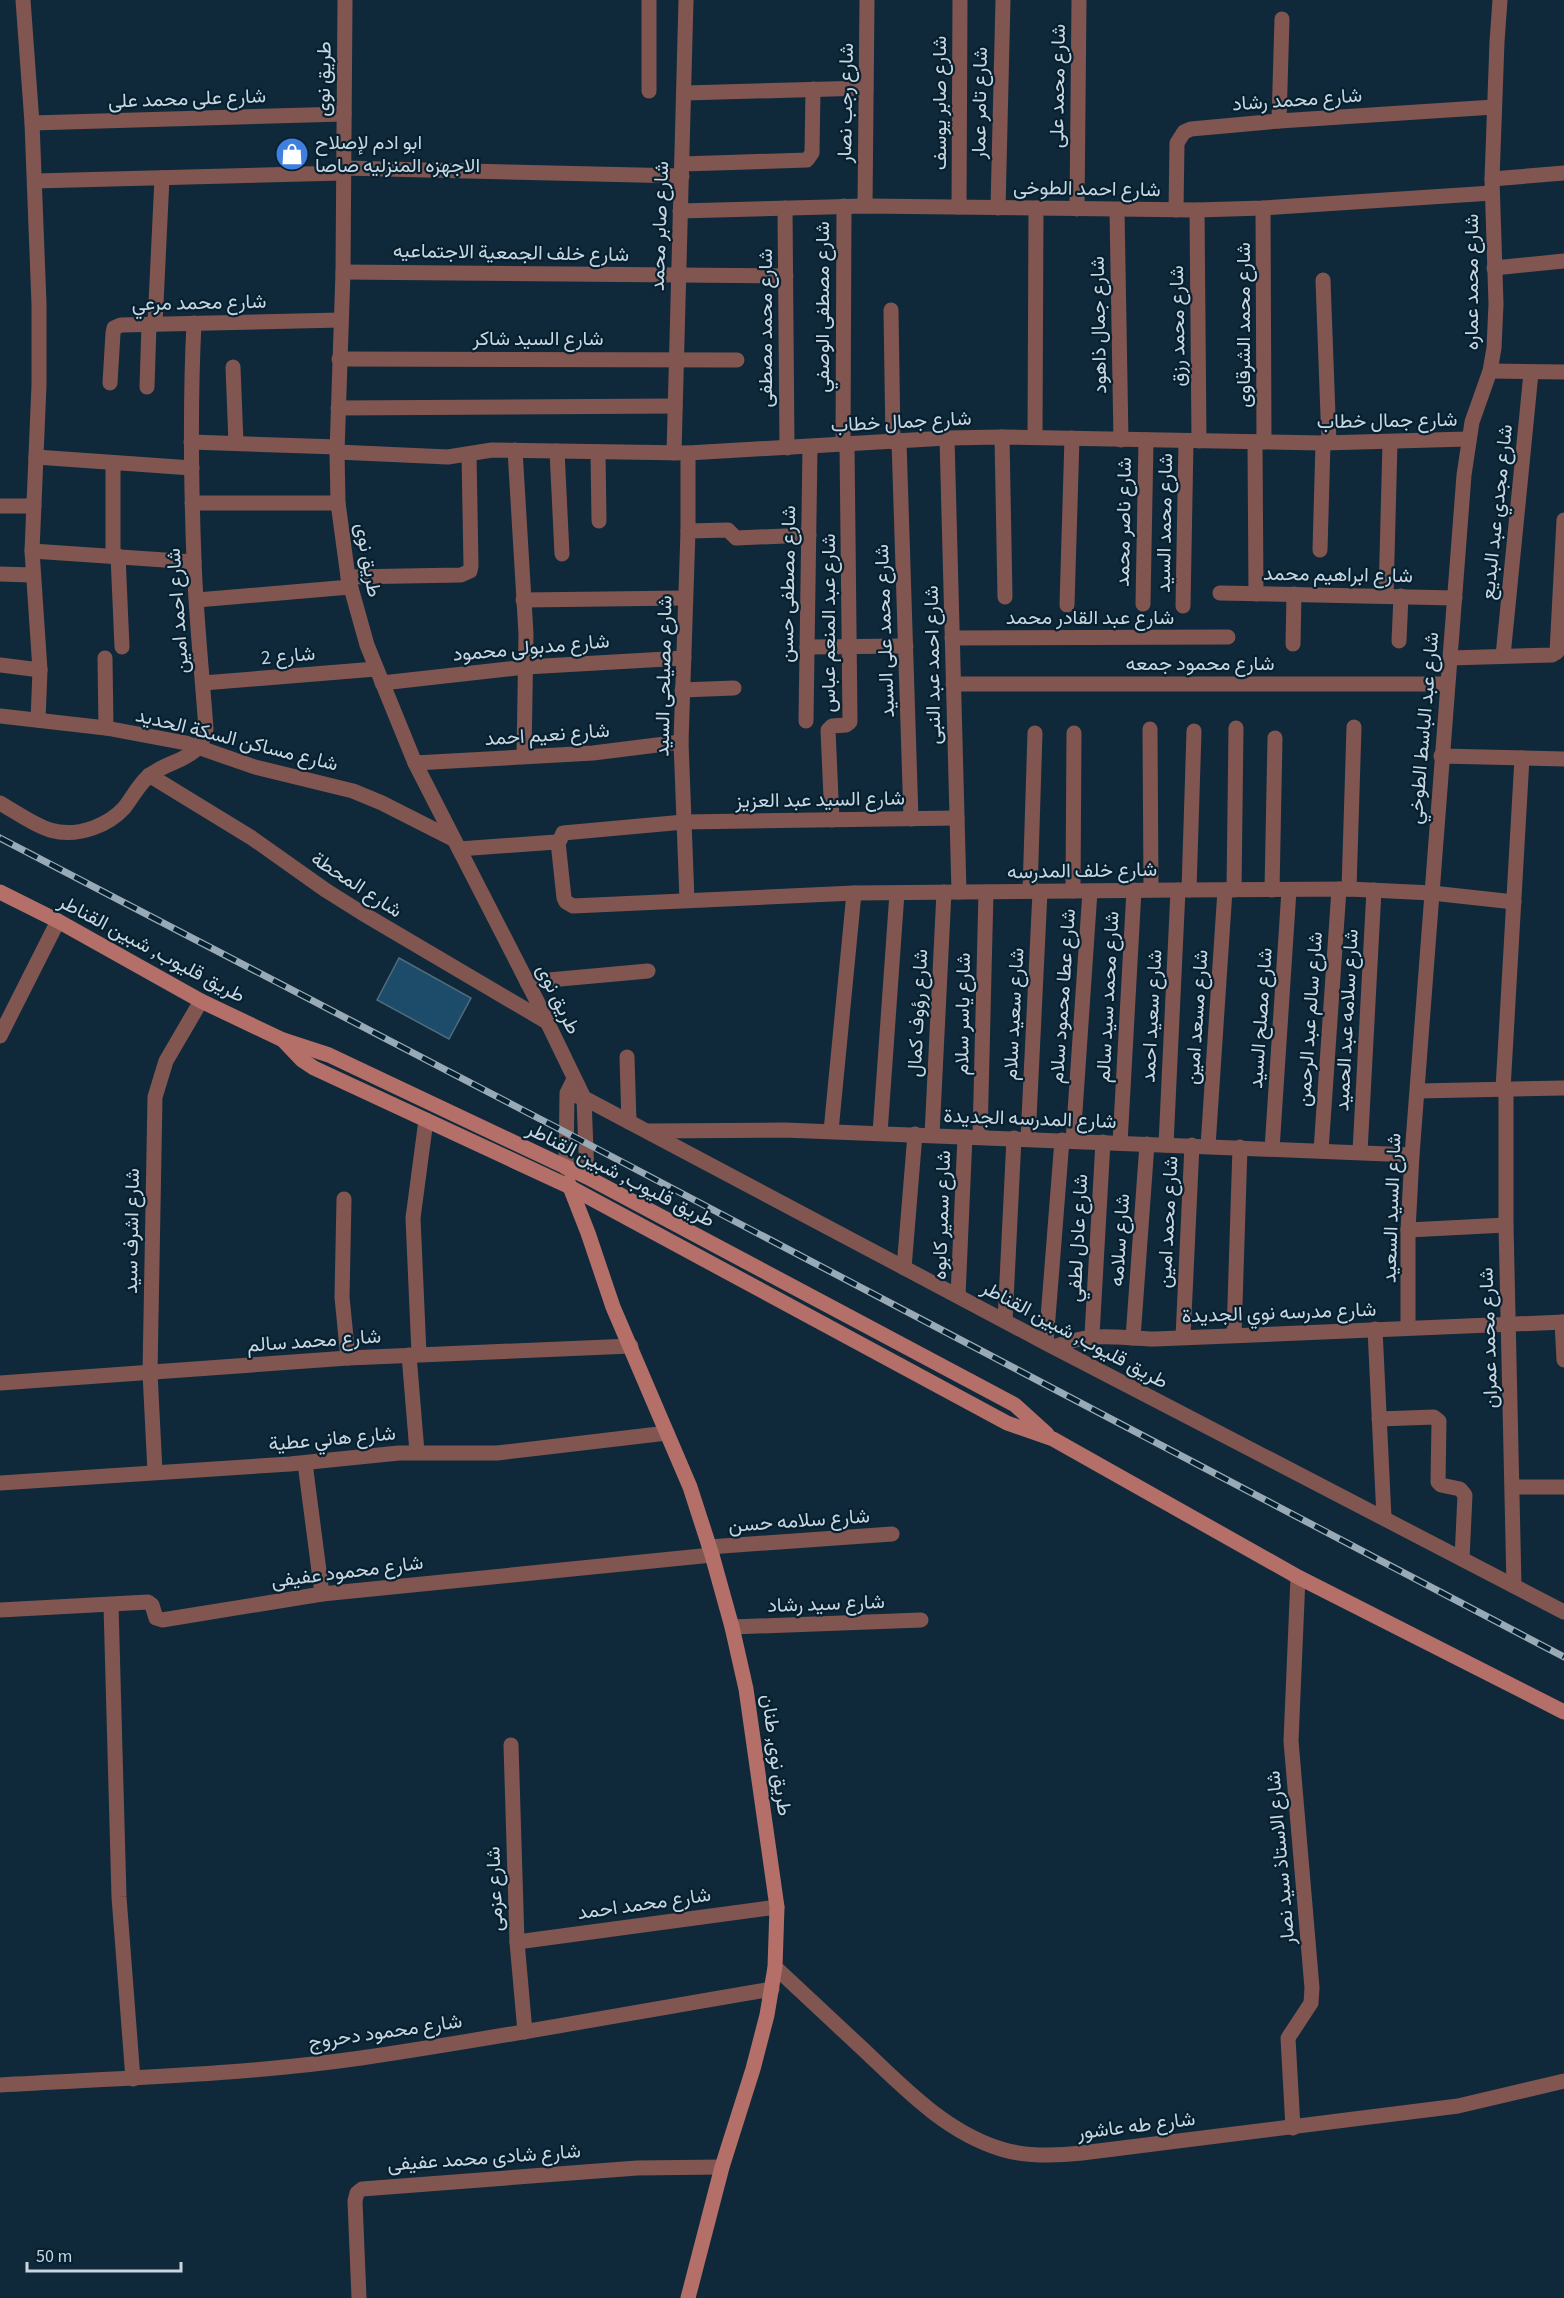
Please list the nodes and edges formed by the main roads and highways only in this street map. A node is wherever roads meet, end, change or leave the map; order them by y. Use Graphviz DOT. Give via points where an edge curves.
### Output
graph roads {
  1 [pos="0,892"];
  2 [pos="284,1040"];
  3 [pos="566,1168"];
  4 [pos="586,1178"];
  5 [pos="568,1186"];
  6 [pos="588,1196"];
  7 [pos="588,1233"];
  8 [pos="1053,1439"];
  9 [pos="1564,1712"];
  10 [pos="688,2298"];
  1 -- 2 [label="main road, طريق قليوب, شبين القناطر" via="201,1001"];
  2 -- 3 [label="main road, طريق قليوب, شبين القناطر" via="316,1049"];
  2 -- 5 [label="main road, طريق قليوب, شبين القناطر" via="314,1068"];
  3 -- 4 [label="main road, طريق قليوب, شبين القناطر"];
  3 -- 5 [label="main road, طريق نوى, طنان"];
  4 -- 6 [label="main road, طريق نوى, طنان"];
  4 -- 8 [label="main road, طريق قليوب, شبين القناطر" via="1015,1405"];
  5 -- 6 [label="main road, طريق قليوب, شبين القناطر"];
  5 -- 7 [label="main road, طريق نوى, طنان"];
  6 -- 7 [label="main road, طريق نوى, طنان"];
  6 -- 8 [label="main road, طريق قليوب, شبين القناطر" via="1007,1424"];
  7 -- 10 [label="main road, طريق نوى, طنان" via="614,1308 690,1487 711,1551 746,1689 777,1907 772,1989"];
  8 -- 9 [label="main road, طريق قليوب, شبين القناطر" via="1298,1577"];
}
